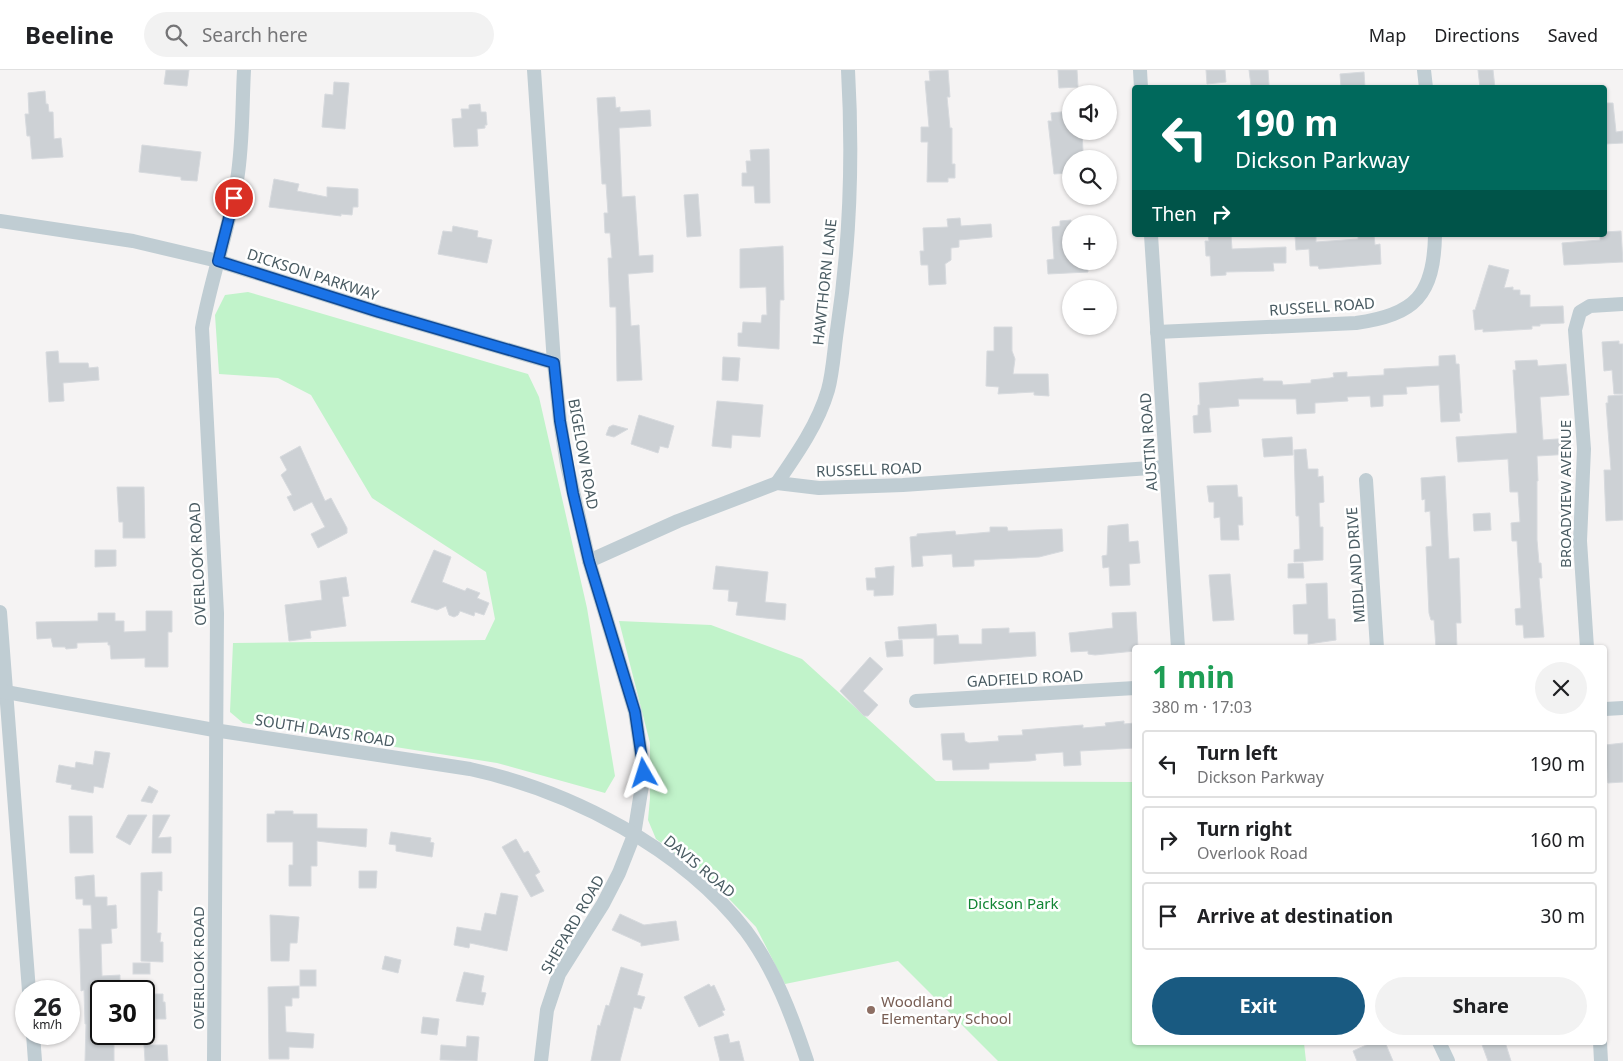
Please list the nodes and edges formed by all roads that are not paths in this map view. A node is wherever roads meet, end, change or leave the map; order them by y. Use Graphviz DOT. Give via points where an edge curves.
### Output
graph roads {
  1 [pos="244,70"];
  2 [pos="534,70"];
  3 [pos="848,70"];
  4 [pos="1140,70"];
  5 [pos="1424,70"];
  6 [pos="1141,85"];
  7 [pos="1426,85"];
  8 [pos="0,221"];
  9 [pos="1151,237"];
  10 [pos="1435,237"];
  11 [pos="218,261"];
  12 [pos="1623,304"];
  13 [pos="1157,332"];
  14 [pos="554,363"];
  15 [pos="1165,467"];
  16 [pos="1366,480"];
  17 [pos="777,483"];
  18 [pos="589,561"];
  19 [pos="0,612"];
  20 [pos="1178,645"];
  21 [pos="1377,645"];
  22 [pos="1587,645"];
  23 [pos="1132,688"];
  24 [pos="3,692"];
  25 [pos="916,701"];
  26 [pos="1623,708"];
  27 [pos="1607,709"];
  28 [pos="214,730"];
  29 [pos="634,835"];
  30 [pos="28,980"];
  31 [pos="33,1045"];
  32 [pos="1440,1045"];
  33 [pos="1600,1045"];
  34 [pos="35,1061"];
  35 [pos="214,1061"];
  36 [pos="541,1061"];
  37 [pos="807,1061"];
  38 [pos="1448,1061"];
  39 [pos="1601,1061"];
  1 -- 11 [label="street, OVERLOOK ROAD" via="240,157"];
  2 -- 14 [label="street, BIGELOW ROAD"];
  3 -- 17 [label="street, HAWTHORN LANE" via="848,226 828,390 807,438"];
  4 -- 6 [label="street"];
  5 -- 7 [label="street"];
  8 -- 11 [label="street, DICKSON PARKWAY" via="133,241"];
  9 -- 13 [label="street, AUSTIN ROAD"];
  10 -- 13 [label="street, RUSSELL ROAD" via="1431,272 1424,291 1411,306 1395,314 1356,323"];
  11 -- 14 [label="street, DICKSON PARKWAY"];
  11 -- 28 [label="street, OVERLOOK ROAD" via="202,328 216,596"];
  12 -- 22 [label="street, BROADVIEW AVENUE" via="1590,306 1580,312 1575,330 1584,449 1581,550"];
  13 -- 15 [label="street, AUSTIN ROAD"];
  14 -- 18 [label="street, BIGELOW ROAD" via="567,466"];
  15 -- 17 [label="street, RUSSELL ROAD" via="903,485 819,488"];
  15 -- 20 [label="street, AUSTIN ROAD"];
  16 -- 21 [label="street, MIDLAND DRIVE"];
  17 -- 18 [label="street, RUSSELL ROAD" via="678,521"];
  18 -- 29 [label="street, BIGELOW ROAD" via="635,712 641,746 643,791"];
  19 -- 24 [label="street"];
  23 -- 25 [label="street, GADFIELD ROAD"];
  24 -- 28 [label="street, SOUTH DAVIS ROAD"];
  24 -- 30 [label="street"];
  26 -- 27 [label="street"];
  28 -- 29 [label="street, SOUTH DAVIS ROAD" via="504,776 573,802"];
  28 -- 35 [label="street, OVERLOOK ROAD"];
  29 -- 36 [label="street, SHEPARD ROAD" via="619,873 559,974 547,1010"];
  29 -- 37 [label="street, DAVIS ROAD" via="700,884 723,904 746,932 775,979"];
  31 -- 34 [label="street"];
  32 -- 38 [label="street"];
  33 -- 39 [label="street"];
}
